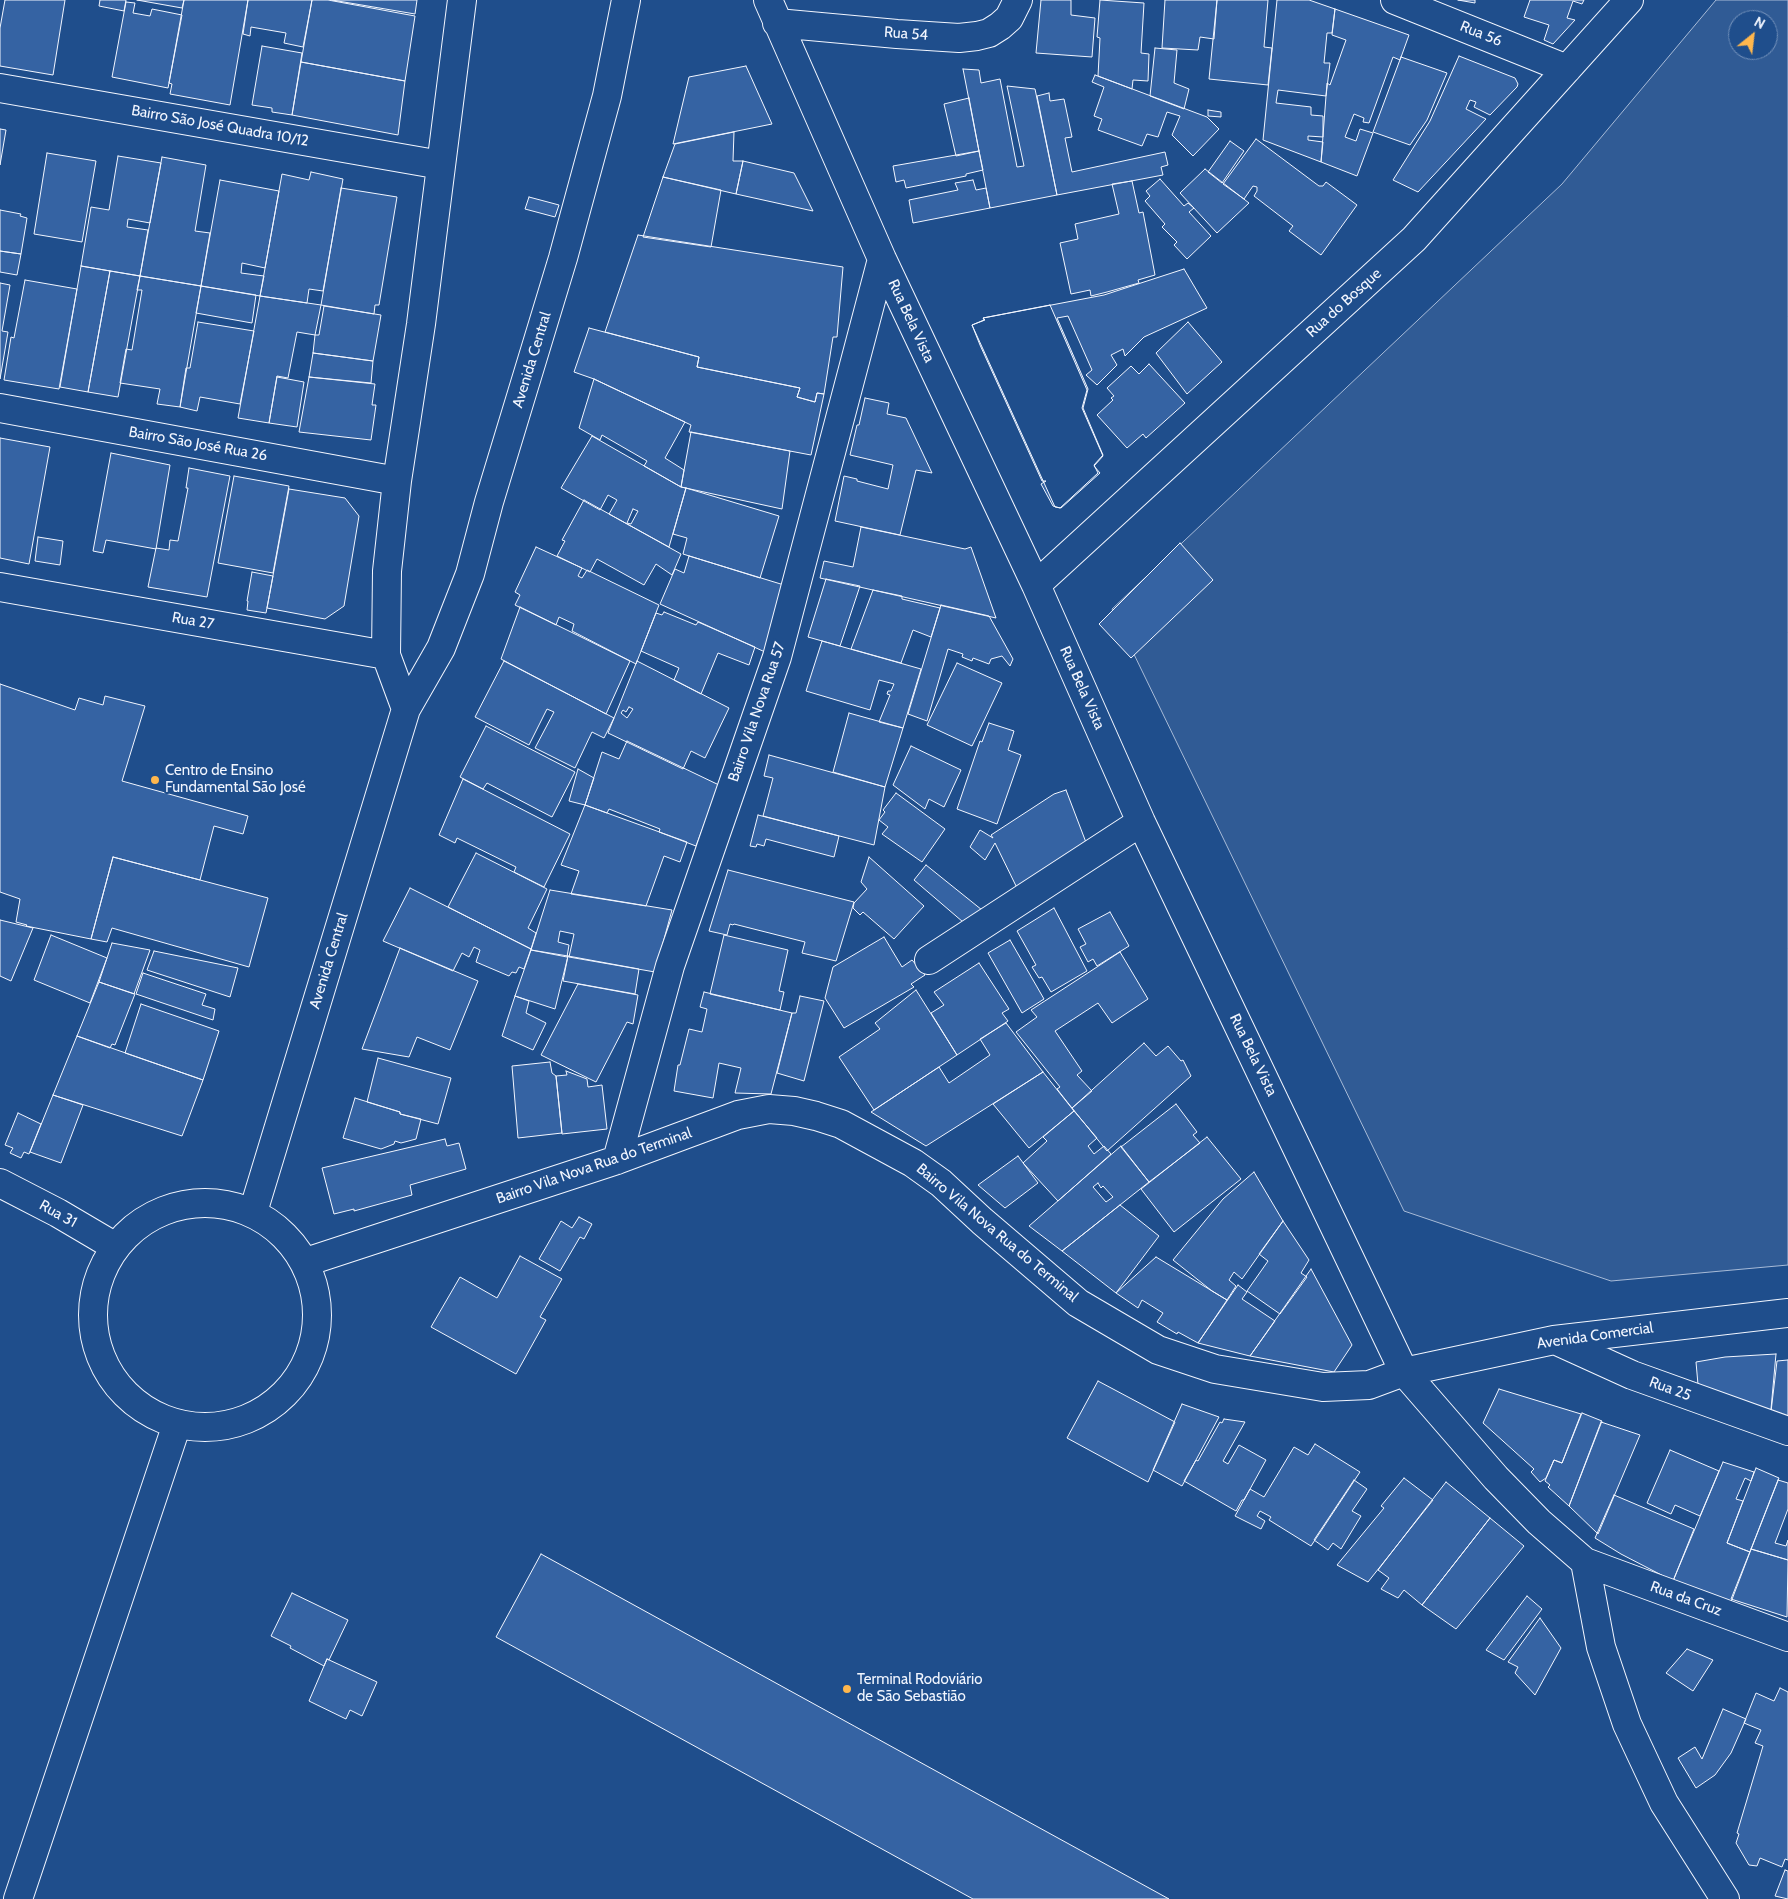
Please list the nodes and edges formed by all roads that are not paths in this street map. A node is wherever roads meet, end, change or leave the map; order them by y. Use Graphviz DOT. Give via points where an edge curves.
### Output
graph roads {
  1 [pos="462,0"];
  2 [pos="626,0"];
  3 [pos="1018,0"];
  4 [pos="1395,0"];
  5 [pos="1629,0"];
  6 [pos="773,12"];
  7 [pos="1567,69"];
  8 [pos="0,88"];
  9 [pos="441,165"];
  10 [pos="882,259"];
  11 [pos="0,408"];
  12 [pos="397,480"];
  13 [pos="1036,585"];
  14 [pos="0,587"];
  15 [pos="386,655"];
  16 [pos="406,709"];
  17 [pos="1141,822"];
  18 [pos="929,960"];
  19 [pos="617,1160"];
  20 [pos="0,1183"];
  21 [pos="253,1212"];
  22 [pos="114,1246"];
  23 [pos="306,1262"];
  24 [pos="1788,1313"];
  25 [pos="1554,1340"];
  26 [pos="1404,1372"];
  27 [pos="177,1424"];
  28 [pos="1788,1431"];
  29 [pos="1584,1562"];
  30 [pos="1788,1637"];
  31 [pos="18,1899"];
  32 [pos="1725,1899"];
  1 -- 9 [label="street"];
  2 -- 16 [label="street, Avenida Central" via="606,96 563,258 470,574 441,648"];
  3 -- 6 [label="street, Rua 54" via="1009,18 989,34 959,38 897,34"];
  4 -- 7 [label="street, Rua 56"];
  5 -- 7 [label="street, Rua do Bosque"];
  6 -- 10 [label="street, Rua Bela Vista"];
  7 -- 13 [label="street, Rua do Bosque" via="1414,239"];
  8 -- 9 [label="street, Bairro São José Quadra 10/12"];
  9 -- 12 [label="street"];
  10 -- 13 [label="street, Rua Bela Vista"];
  10 -- 19 [label="street, Bairro Vila Nova Rua 57" via="777,657 670,966"];
  11 -- 12 [label="street, Bairro São José Rua 26"];
  12 -- 15 [label="street" via="387,571"];
  13 -- 17 [label="street, Rua Bela Vista"];
  14 -- 15 [label="street, Rua 27"];
  15 -- 16 [label="street"];
  16 -- 21 [label="street, Avenida Central"];
  17 -- 18 [label="street"];
  17 -- 26 [label="street, Rua Bela Vista"];
  19 -- 23 [label="street, Bairro Vila Nova Rua do Terminal"];
  19 -- 26 [label="street, Bairro Vila Nova Rua do Terminal" via="738,1115 769,1109 816,1116 841,1124 913,1163 1078,1303 1158,1350 1215,1369 1323,1387 1369,1385"];
  20 -- 22 [label="street, Rua 31"];
  21 -- 22 [label="street" via="216,1202 178,1205 142,1220"];
  21 -- 23 [label="street" via="284,1233"];
  22 -- 27 [label="street" via="100,1272 92,1300 92,1329 100,1357 118,1388 145,1411"];
  23 -- 27 [label="street" via="317,1295 318,1329 306,1366 283,1398 234,1425"];
  24 -- 25 [label="street, Avenida Comercial"];
  25 -- 26 [label="street, Avenida Comercial"];
  25 -- 28 [label="street, Rua 25" via="1632,1375"];
  26 -- 29 [label="street, Rua Bela Vista" via="1496,1478 1538,1522"];
  27 -- 31 [label="street"];
  29 -- 30 [label="street, Rua da Cruz"];
  29 -- 32 [label="street" via="1601,1647 1627,1724 1664,1803"];
}
